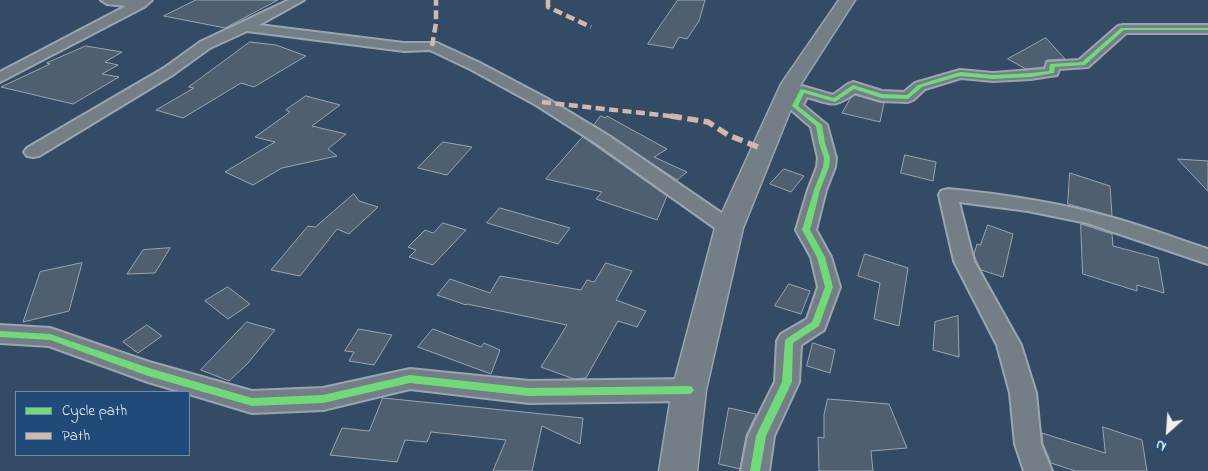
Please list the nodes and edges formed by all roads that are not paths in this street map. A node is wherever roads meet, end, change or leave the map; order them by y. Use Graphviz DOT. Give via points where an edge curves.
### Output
graph roads {
  1 [pos="107,0"];
  2 [pos="298,0"];
  3 [pos="847,0"];
  4 [pos="143,2"];
  5 [pos="245,26"];
  6 [pos="1208,29"];
  7 [pos="0,78"];
  8 [pos="32,152"];
  9 [pos="729,228"];
  10 [pos="1208,257"];
  11 [pos="0,334"];
  12 [pos="690,390"];
  13 [pos="678,471"];
  14 [pos="755,471"];
  15 [pos="1038,471"];
  1 -- 4 [label="street"];
  2 -- 5 [label="street"];
  3 -- 9 [label="main road" via="791,84"];
  4 -- 7 [label="street"];
  5 -- 8 [label="street" via="205,46 169,71"];
  5 -- 9 [label="street" via="404,47 432,46 542,102 603,140"];
  6 -- 14 [label="street" via="1123,29 1083,64 1052,65 1052,72 1031,76 993,78 960,74 920,86 908,97 881,96 853,88 835,100 802,90 795,106 819,125 827,158 806,230 821,257 829,287 816,324 789,341 787,382 761,436"];
  9 -- 12 [label="main road"];
  10 -- 15 [label="street" via="1076,214 988,198 948,195 964,261 1009,345 1023,394 1028,444"];
  11 -- 12 [label="street" via="50,338 148,372 252,402 323,399 410,379 529,392"];
  12 -- 13 [label="main road"];
}
